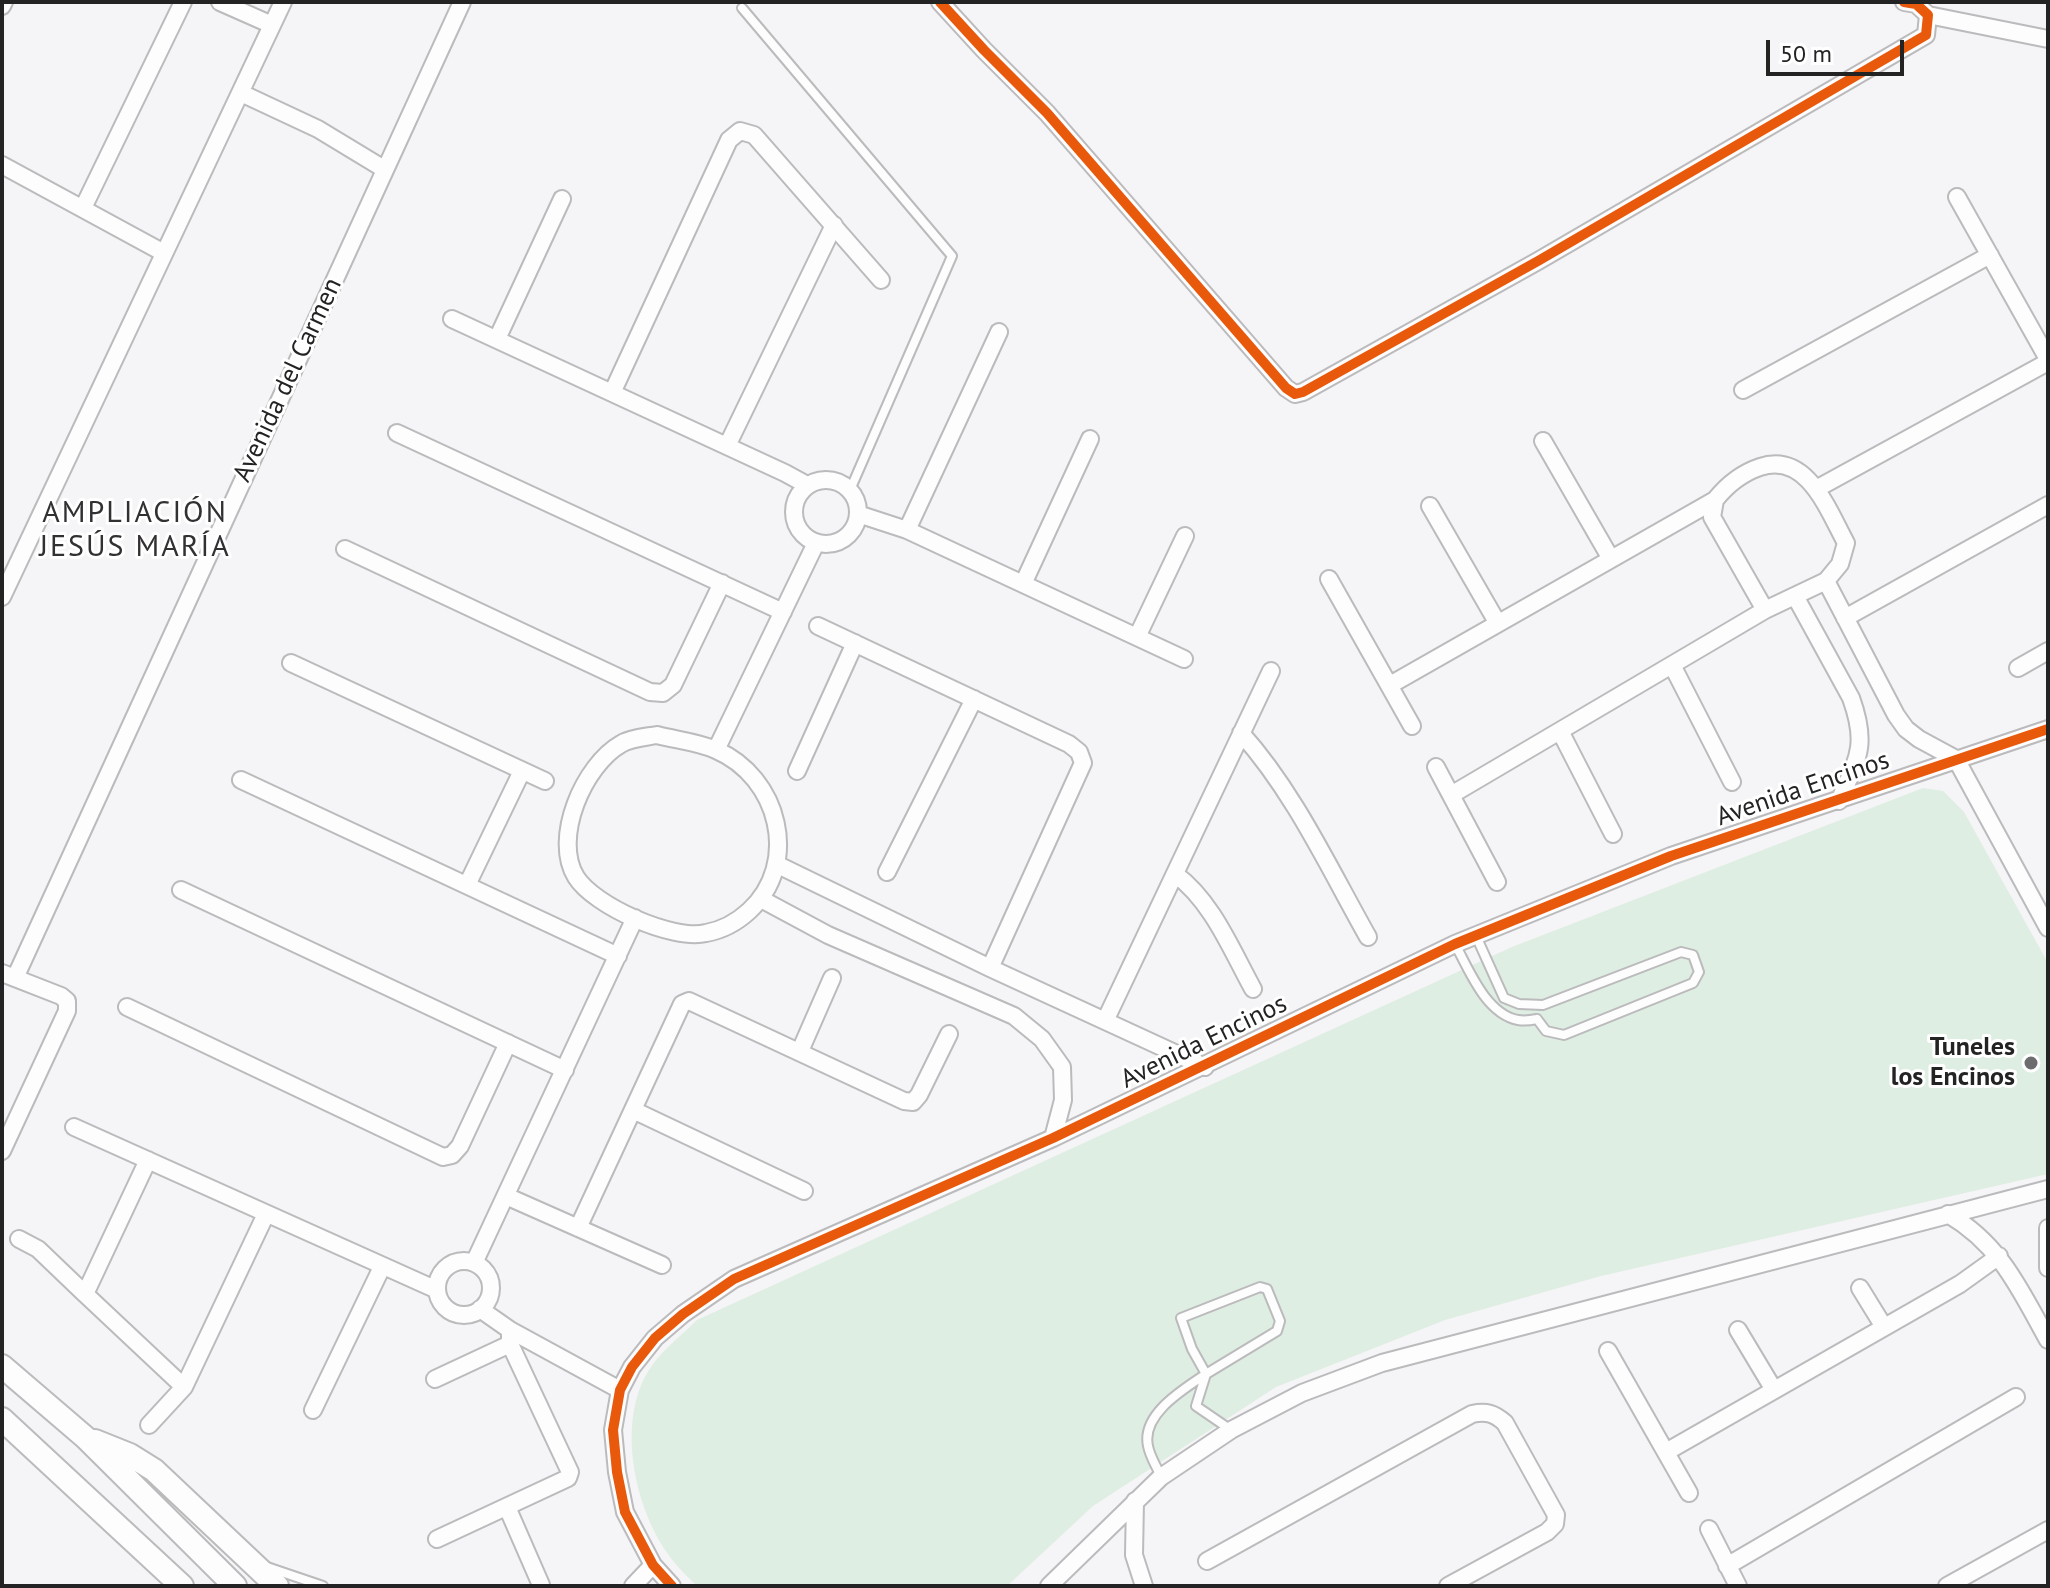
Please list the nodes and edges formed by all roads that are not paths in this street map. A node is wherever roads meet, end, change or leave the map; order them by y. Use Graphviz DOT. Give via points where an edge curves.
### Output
graph roads {
  1 [pos="183,2"];
  2 [pos="220,2"];
  3 [pos="283,2"];
  4 [pos="462,2"];
  5 [pos="940,2"];
  6 [pos="1904,2"];
  7 [pos="742,8"];
  8 [pos="1928,15"];
  9 [pos="272,25"];
  10 [pos="2048,39"];
  11 [pos="241,93"];
  12 [pos="2,165"];
  13 [pos="384,169"];
  14 [pos="1957,197"];
  15 [pos="562,199"];
  16 [pos="83,208"];
  17 [pos="834,225"];
  18 [pos="164,253"];
  19 [pos="1990,255"];
  20 [pos="881,280"];
  21 [pos="452,319"];
  22 [pos="999,332"];
  23 [pos="497,339"];
  24 [pos="2048,360"];
  25 [pos="1743,390"];
  26 [pos="612,393"];
  27 [pos="397,433"];
  28 [pos="1090,439"];
  29 [pos="1543,441"];
  30 [pos="727,446"];
  31 [pos="807,485"];
  32 [pos="1816,489"];
  33 [pos="850,490"];
  34 [pos="1715,500"];
  35 [pos="2048,505"];
  36 [pos="1430,506"];
  37 [pos="858,514"];
  38 [pos="907,530"];
  39 [pos="1185,536"];
  40 [pos="816,543"];
  41 [pos="345,549"];
  42 [pos="1611,559"];
  43 [pos="1329,579"];
  44 [pos="1826,581"];
  45 [pos="722,583"];
  46 [pos="1023,584"];
  47 [pos="1795,596"];
  48 [pos="2,597"];
  49 [pos="1765,610"];
  50 [pos="783,612"];
  51 [pos="1845,618"];
  52 [pos="1497,622"];
  53 [pos="818,626"];
  54 [pos="1137,637"];
  55 [pos="855,643"];
  56 [pos="2048,651"];
  57 [pos="1184,659"];
  58 [pos="291,663"];
  59 [pos="1672,665"];
  60 [pos="2018,668"];
  61 [pos="1271,671"];
  62 [pos="1390,685"];
  63 [pos="974,699"];
  64 [pos="1412,726"];
  65 [pos="2048,729"];
  66 [pos="1560,731"];
  67 [pos="1241,733"];
  68 [pos="716,750"];
  69 [pos="1956,759"];
  70 [pos="1436,767"];
  71 [pos="522,771"];
  72 [pos="797,771"];
  73 [pos="241,780"];
  74 [pos="545,781"];
  75 [pos="1732,782"];
  76 [pos="1451,795"];
  77 [pos="1839,801"];
  78 [pos="1613,834"];
  79 [pos="778,865"];
  80 [pos="887,872"];
  81 [pos="1175,874"];
  82 [pos="1497,882"];
  83 [pos="467,885"];
  84 [pos="181,890"];
  85 [pos="761,899"];
  86 [pos="635,918"];
  87 [pos="2048,928"];
  88 [pos="1476,936"];
  89 [pos="1368,937"];
  90 [pos="1455,944"];
  91 [pos="618,956"];
  92 [pos="990,968"];
  93 [pos="9,975"];
  94 [pos="832,978"];
  95 [pos="1253,989"];
  96 [pos="1543,1005"];
  97 [pos="127,1007"];
  98 [pos="1537,1019"];
  99 [pos="1105,1021"];
  100 [pos="949,1034"];
  101 [pos="508,1043"];
  102 [pos="800,1051"];
  103 [pos="1205,1067"];
  104 [pos="565,1070"];
  105 [pos="633,1110"];
  106 [pos="74,1127"];
  107 [pos="1053,1138"];
  108 [pos="2,1151"];
  109 [pos="148,1160"];
  110 [pos="2048,1189"];
  111 [pos="804,1191"];
  112 [pos="506,1196"];
  113 [pos="266,1214"];
  114 [pos="1948,1214"];
  115 [pos="578,1228"];
  116 [pos="2048,1228"];
  117 [pos="19,1239"];
  118 [pos="1999,1256"];
  119 [pos="474,1263"];
  120 [pos="662,1265"];
  121 [pos="382,1267"];
  122 [pos="2048,1268"];
  123 [pos="1860,1288"];
  124 [pos="437,1290"];
  125 [pos="85,1294"];
  126 [pos="480,1309"];
  127 [pos="1884,1327"];
  128 [pos="1738,1330"];
  129 [pos="510,1337"];
  130 [pos="2048,1340"];
  131 [pos="1608,1351"];
  132 [pos="2,1366"];
  133 [pos="1206,1374"];
  134 [pos="435,1379"];
  135 [pos="184,1387"];
  136 [pos="620,1390"];
  137 [pos="1774,1390"];
  138 [pos="2016,1397"];
  139 [pos="313,1410"];
  140 [pos="2,1419"];
  141 [pos="149,1425"];
  142 [pos="1231,1430"];
  143 [pos="86,1438"];
  144 [pos="1666,1452"];
  145 [pos="1161,1477"];
  146 [pos="1689,1493"];
  147 [pos="1135,1501"];
  148 [pos="507,1507"];
  149 [pos="1709,1529"];
  150 [pos="2048,1530"];
  151 [pos="437,1539"];
  152 [pos="249,1560"];
  153 [pos="1207,1561"];
  154 [pos="653,1565"];
  155 [pos="1727,1566"];
  156 [pos="541,1585"];
  157 [pos="182,1586"];
  158 [pos="235,1586"];
  159 [pos="277,1586"];
  160 [pos="323,1586"];
  161 [pos="633,1586"];
  162 [pos="672,1586"];
  163 [pos="1049,1586"];
  164 [pos="1144,1586"];
  165 [pos="1448,1586"];
  166 [pos="1738,1586"];
  167 [pos="1947,1586"];
  1 -- 16 [label="street"];
  2 -- 9 [label="street"];
  3 -- 9 [label="street"];
  4 -- 13 [label="street, Avenida del Carmen"];
  5 -- 8 [label="street" via="1047,113 1295,394 1902,51 1926,35"];
  6 -- 8 [label="street"];
  7 -- 33 [label="lane" via="952,256"];
  8 -- 10 [label="street"];
  9 -- 11 [label="street"];
  11 -- 13 [label="street" via="318,129"];
  11 -- 18 [label="street"];
  12 -- 16 [label="street"];
  13 -- 93 [label="street, Avenida del Carmen"];
  14 -- 19 [label="street"];
  15 -- 23 [label="street"];
  16 -- 18 [label="street"];
  17 -- 20 [label="street"];
  17 -- 26 [label="street" via="754,135 740,131 729,140"];
  17 -- 30 [label="street"];
  18 -- 48 [label="street"];
  19 -- 24 [label="street"];
  19 -- 25 [label="street"];
  21 -- 23 [label="street"];
  22 -- 38 [label="street"];
  23 -- 26 [label="street"];
  24 -- 32 [label="street"];
  26 -- 30 [label="street"];
  27 -- 45 [label="street"];
  28 -- 46 [label="street"];
  29 -- 42 [label="street"];
  30 -- 31 [label="street"];
  31 -- 33 [label="street" via="821,479"];
  31 -- 40 [label="street" via="797,496 795,524"];
  32 -- 34 [label="street" via="1798,470 1776,462 1738,477"];
  32 -- 44 [label="street" via="1846,543 1840,564"];
  33 -- 37 [label="street"];
  34 -- 42 [label="street"];
  34 -- 49 [label="street" via="1712,517"];
  35 -- 51 [label="street"];
  36 -- 52 [label="street"];
  37 -- 38 [label="street"];
  37 -- 40 [label="street" via="844,539"];
  38 -- 46 [label="street"];
  39 -- 54 [label="street"];
  40 -- 50 [label="street"];
  41 -- 45 [label="street" via="650,692 663,693 673,685"];
  42 -- 52 [label="street"];
  43 -- 62 [label="street"];
  44 -- 47 [label="street"];
  44 -- 51 [label="street"];
  45 -- 50 [label="street"];
  46 -- 54 [label="street"];
  47 -- 49 [label="street"];
  47 -- 77 [label="street" via="1857,714 1862,741"];
  49 -- 59 [label="street"];
  50 -- 68 [label="street"];
  51 -- 69 [label="street" via="1901,722 1919,739"];
  52 -- 62 [label="street"];
  53 -- 55 [label="street"];
  54 -- 57 [label="street"];
  55 -- 63 [label="street"];
  55 -- 72 [label="street"];
  56 -- 60 [label="street"];
  58 -- 71 [label="street"];
  59 -- 66 [label="street"];
  59 -- 75 [label="street"];
  61 -- 67 [label="street"];
  62 -- 64 [label="street"];
  63 -- 80 [label="street"];
  63 -- 92 [label="street" via="1069,744 1083,763"];
  65 -- 69 [label="street, Avenida Encinos"];
  66 -- 76 [label="street"];
  66 -- 78 [label="street"];
  67 -- 81 [label="street"];
  67 -- 89 [label="street" via="1278,780"];
  68 -- 79 [label="street" via="748,771 768,798 779,831"];
  68 -- 86 [label="street" via="657,735 623,742 597,764 584,786 570,819 569,858 575,875 588,892"];
  69 -- 77 [label="street, Avenida Encinos"];
  69 -- 87 [label="street"];
  70 -- 76 [label="street"];
  71 -- 74 [label="street"];
  71 -- 83 [label="street"];
  73 -- 83 [label="street"];
  76 -- 82 [label="street"];
  77 -- 88 [label="street, Avenida Encinos" via="1671,856"];
  79 -- 85 [label="street"];
  79 -- 92 [label="street"];
  81 -- 95 [label="street" via="1209,910"];
  81 -- 99 [label="street"];
  83 -- 91 [label="street"];
  84 -- 101 [label="street"];
  85 -- 86 [label="street" via="736,922 705,934 678,933"];
  85 -- 107 [label="street" via="828,935 1014,1016 1042,1039 1062,1067 1063,1100"];
  86 -- 91 [label="street"];
  88 -- 90 [label="street, Avenida Encinos"];
  88 -- 96 [label="lane" via="1504,998"];
  90 -- 98 [label="lane" via="1493,1006 1520,1021"];
  90 -- 103 [label="street, Avenida Encinos"];
  91 -- 104 [label="street"];
  92 -- 99 [label="street"];
  93 -- 108 [label="street" via="61,996 67,1011"];
  94 -- 102 [label="street"];
  96 -- 98 [label="lane"];
  96 -- 98 [label="lane" via="1681,952 1693,955 1699,972 1693,983 1564,1035 1546,1031"];
  97 -- 101 [label="street" via="443,1157 460,1146"];
  99 -- 103 [label="street"];
  100 -- 102 [label="street" via="913,1102"];
  101 -- 104 [label="street"];
  102 -- 105 [label="street" via="689,1001 677,1012"];
  103 -- 107 [label="street, Avenida Encinos"];
  104 -- 112 [label="street"];
  105 -- 111 [label="street"];
  105 -- 115 [label="street"];
  106 -- 109 [label="street"];
  107 -- 136 [label="street, Avenida Encinos" via="734,1279 655,1338"];
  109 -- 113 [label="street"];
  109 -- 125 [label="street"];
  110 -- 114 [label="street"];
  112 -- 115 [label="street"];
  112 -- 119 [label="street"];
  113 -- 121 [label="street"];
  113 -- 135 [label="street"];
  114 -- 118 [label="street" via="1971,1227"];
  114 -- 142 [label="street" via="1382,1363 1302,1393"];
  115 -- 120 [label="street"];
  116 -- 122 [label="street"];
  117 -- 125 [label="street" via="38,1249"];
  118 -- 127 [label="street"];
  118 -- 130 [label="street"];
  119 -- 124 [label="street" via="452,1264 441,1275"];
  119 -- 126 [label="street" via="490,1285"];
  121 -- 124 [label="street"];
  121 -- 139 [label="street"];
  123 -- 127 [label="street"];
  124 -- 126 [label="street" via="443,1305 456,1314"];
  125 -- 135 [label="street"];
  126 -- 129 [label="street"];
  127 -- 137 [label="street"];
  128 -- 137 [label="street"];
  129 -- 134 [label="street"];
  129 -- 136 [label="street"];
  129 -- 148 [label="street" via="570,1472 563,1482"];
  131 -- 144 [label="street"];
  132 -- 143 [label="main road"];
  133 -- 133 [label="lane" via="1277,1331 1280,1321 1267,1289 1260,1287 1181,1318"];
  133 -- 142 [label="lane" via="1196,1406"];
  133 -- 145 [label="lane" via="1154,1416 1147,1444"];
  135 -- 141 [label="street"];
  136 -- 154 [label="street, Avenida Encinos" via="613,1430 617,1472 625,1512"];
  137 -- 144 [label="street"];
  138 -- 155 [label="street"];
  140 -- 157 [label="main road"];
  142 -- 145 [label="street"];
  143 -- 152 [label="main road" via="154,1470"];
  143 -- 158 [label="main road"];
  144 -- 146 [label="street"];
  145 -- 147 [label="street"];
  147 -- 163 [label="street"];
  147 -- 164 [label="street" via="1134,1555"];
  148 -- 151 [label="street"];
  148 -- 156 [label="street"];
  149 -- 155 [label="street"];
  150 -- 167 [label="street"];
  152 -- 159 [label="main road"];
  152 -- 160 [label="lane"];
  153 -- 165 [label="street" via="1483,1411 1505,1423 1556,1515 1555,1524"];
  154 -- 161 [label="street"];
  154 -- 162 [label="street, Avenida Encinos"];
  155 -- 166 [label="street"];
}
